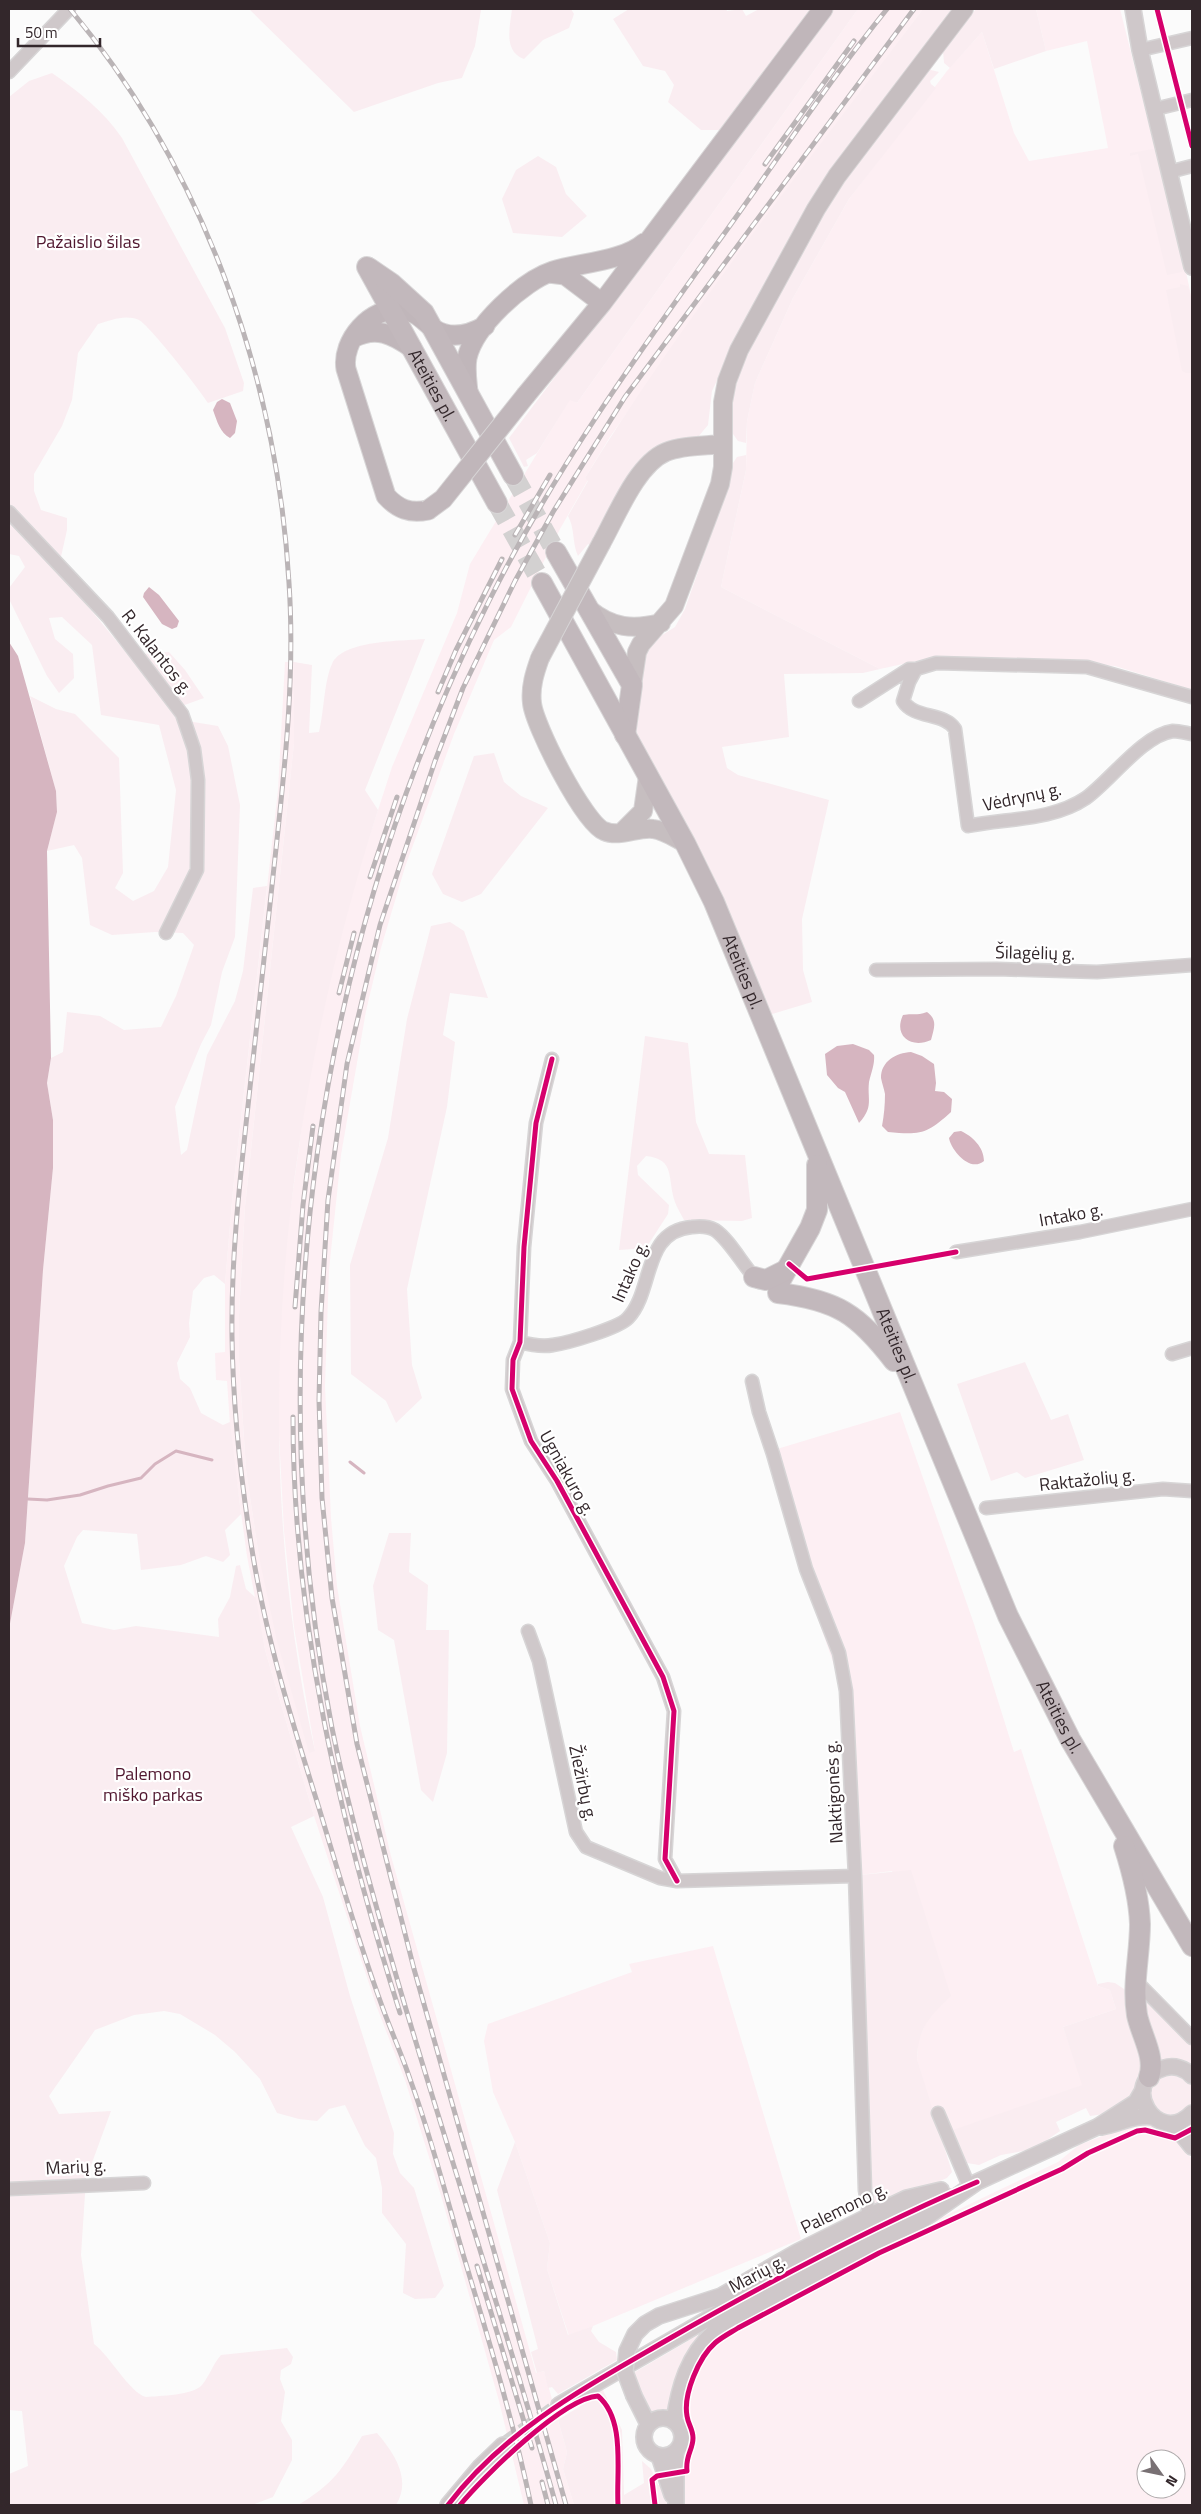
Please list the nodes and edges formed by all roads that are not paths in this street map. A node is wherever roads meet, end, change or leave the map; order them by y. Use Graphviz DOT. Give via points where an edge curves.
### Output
graph roads {
  1 [pos="69,9"];
  2 [pos="823,9"];
  3 [pos="964,9"];
  4 [pos="1133,9"];
  5 [pos="1192,38"];
  6 [pos="1140,50"];
  7 [pos="9,72"];
  8 [pos="1192,100"];
  9 [pos="1155,109"];
  10 [pos="1192,166"];
  11 [pos="1169,172"];
  12 [pos="1188,235"];
  13 [pos="650,238"];
  14 [pos="367,267"];
  15 [pos="1192,267"];
  16 [pos="545,274"];
  17 [pos="602,303"];
  18 [pos="391,310"];
  19 [pos="368,321"];
  20 [pos="485,326"];
  21 [pos="434,329"];
  22 [pos="352,339"];
  23 [pos="412,348"];
  24 [pos="468,392"];
  25 [pos="723,444"];
  26 [pos="513,475"];
  27 [pos="498,503"];
  28 [pos="9,512"];
  29 [pos="556,552"];
  30 [pos="542,583"];
  31 [pos="586,606"];
  32 [pos="661,623"];
  33 [pos="916,670"];
  34 [pos="632,685"];
  35 [pos="1186,696"];
  36 [pos="859,701"];
  37 [pos="1192,708"];
  38 [pos="1192,734"];
  39 [pos="625,735"];
  40 [pos="648,776"];
  41 [pos="621,833"];
  42 [pos="685,843"];
  43 [pos="166,934"];
  44 [pos="1192,965"];
  45 [pos="876,970"];
  46 [pos="552,1059"];
  47 [pos="816,1148"];
  48 [pos="1192,1210"];
  49 [pos="956,1252"];
  50 [pos="786,1270"];
  51 [pos="754,1277"];
  52 [pos="778,1293"];
  53 [pos="520,1342"];
  54 [pos="1192,1348"];
  55 [pos="1172,1354"];
  56 [pos="752,1380"];
  57 [pos="910,1381"];
  58 [pos="1192,1491"];
  59 [pos="986,1508"];
  60 [pos="528,1631"];
  61 [pos="1113,1813"];
  62 [pos="855,1876"];
  63 [pos="677,1881"];
  64 [pos="1192,1946"];
  65 [pos="1134,1979"];
  66 [pos="1192,2038"];
  67 [pos="1191,2075"];
  68 [pos="1146,2084"];
  69 [pos="938,2113"];
  70 [pos="1192,2114"];
  71 [pos="1160,2120"];
  72 [pos="1097,2127"];
  73 [pos="1192,2130"];
  74 [pos="1192,2147"];
  75 [pos="144,2183"];
  76 [pos="972,2183"];
  77 [pos="9,2189"];
  78 [pos="869,2216"];
  79 [pos="559,2404"];
  80 [pos="674,2421"];
  81 [pos="648,2424"];
  82 [pos="503,2445"];
  83 [pos="676,2451"];
  84 [pos="659,2456"];
  85 [pos="676,2503"];
  86 [pos="448,2505"];
  1 -- 7 [label="street"];
  2 -- 13 [label="main road"];
  3 -- 25 [label="main road" via="860,145 816,209 733,363 723,402"];
  4 -- 6 [label="street"];
  5 -- 6 [label="street"];
  6 -- 9 [label="street"];
  8 -- 9 [label="street"];
  9 -- 11 [label="street"];
  10 -- 11 [label="street"];
  11 -- 12 [label="street"];
  12 -- 15 [label="street"];
  13 -- 16 [label="main road" via="631,251"];
  13 -- 17 [label="main road"];
  14 -- 18 [label="highway, Ateities pl."];
  14 -- 19 [label="main road" via="374,306"];
  14 -- 21 [label="highway, Ateities pl." via="406,296 424,313"];
  16 -- 17 [label="main road" via="565,275"];
  16 -- 20 [label="main road" via="524,285"];
  17 -- 22 [label="main road, bridge" via="442,499 428,510 418,512 400,508 386,496 382,487 346,370 345,353"];
  18 -- 19 [label="main road"];
  18 -- 21 [label="main road" via="413,313"];
  18 -- 23 [label="highway, Ateities pl."];
  19 -- 22 [label="main road"];
  20 -- 21 [label="main road" via="462,336"];
  20 -- 24 [label="main road" via="467,358"];
  21 -- 24 [label="highway, Ateities pl."];
  22 -- 23 [label="main road" via="362,334 381,332 397,337"];
  23 -- 27 [label="highway, Ateities pl."];
  24 -- 26 [label="highway, Ateities pl."];
  25 -- 32 [label="main road" via="720,484 676,600"];
  25 -- 41 [label="main road, bridge" via="679,449 657,457 640,474 540,658 532,688 536,720 589,818 604,831"];
  28 -- 43 [label="street, R. Kalantos g." via="108,617 182,714 194,749 198,780 197,870"];
  29 -- 31 [label="highway"];
  30 -- 39 [label="highway, Ateities pl."];
  31 -- 32 [label="main road" via="604,621 621,627"];
  31 -- 34 [label="highway"];
  32 -- 34 [label="main road" via="637,652"];
  33 -- 35 [label="street" via="936,663 1087,667"];
  33 -- 36 [label="street" via="909,669"];
  33 -- 38 [label="street, Vėdrynų g." via="903,701 917,711 946,720 955,729 968,826 1063,810 1086,797 1160,735 1174,731"];
  34 -- 39 [label="highway"];
  35 -- 37 [label="street"];
  39 -- 40 [label="highway, Ateities pl."];
  40 -- 41 [label="main road" via="643,811"];
  40 -- 42 [label="highway, Ateities pl."];
  41 -- 42 [label="main road" via="654,829"];
  42 -- 47 [label="highway, Ateities pl." via="727,932"];
  44 -- 45 [label="street, Šilagėlių g." via="1097,972"];
  46 -- 53 [label="street, Ugniakuro g." via="536,1123 524,1247"];
  47 -- 50 [label="highway" via="817,1210"];
  47 -- 57 [label="highway, Ateities pl."];
  48 -- 49 [label="street, Intako g."];
  50 -- 51 [label="highway" via="766,1280"];
  50 -- 52 [label="highway"];
  51 -- 52 [label="street, Intako g."];
  51 -- 53 [label="street, Intako g." via="714,1230 702,1226 688,1227 674,1232 662,1242 635,1308 618,1326 554,1345 534,1346"];
  52 -- 57 [label="highway" via="823,1300 845,1310 864,1324"];
  53 -- 63 [label="street, Ugniakuro g." via="513,1360 512,1389 530,1441 557,1481 670,1695 674,1711 666,1859"];
  54 -- 55 [label="street"];
  56 -- 62 [label="street, Naktigonės g." via="758,1412 806,1569 839,1653 846,1691"];
  57 -- 61 [label="highway, Ateities pl." via="1008,1616 1066,1731"];
  58 -- 59 [label="street, Raktažolių g." via="1163,1489"];
  60 -- 63 [label="street, Žiežirbų g." via="539,1661 580,1842 660,1878"];
  61 -- 64 [label="highway, Ateities pl."];
  61 -- 65 [label="highway" via="1131,1868 1139,1906"];
  62 -- 63 [label="street, Žiežirbų g."];
  62 -- 78 [label="street, Naktigonės g." via="865,2190"];
  65 -- 66 [label="street"];
  65 -- 68 [label="highway" via="1137,2014 1152,2063"];
  67 -- 68 [label="street" via="1180,2068 1168,2066 1158,2070"];
  68 -- 71 [label="street" via="1144,2105"];
  68 -- 72 [label="street, Palemono g." via="1136,2102"];
  69 -- 76 [label="street"];
  70 -- 71 [label="street, Palemono g." via="1182,2121"];
  70 -- 73 [label="street"];
  71 -- 72 [label="street, Palemono g." via="1142,2115 1119,2124"];
  71 -- 74 [label="street" via="1176,2126"];
  72 -- 76 [label="street, Palemono g."];
  75 -- 77 [label="street, Marių g."];
  76 -- 78 [label="street, Palemono g." via="907,2198"];
  76 -- 79 [label="street, Marių g." via="775,2280"];
  76 -- 80 [label="street, Palemono g." via="918,2223 824,2269 714,2332 704,2340 689,2362"];
  78 -- 81 [label="street, Palemono g., bridge" via="797,2252 721,2296 659,2316 645,2324 635,2334 627,2351 625,2372"];
  80 -- 81 [label="street" via="660,2417"];
  80 -- 83 [label="street, Palemono g." via="679,2426 682,2439"];
  81 -- 84 [label="street, Palemono g." via="644,2443"];
  82 -- 86 [label="street"];
  83 -- 84 [label="street"];
  83 -- 85 [label="street, Palemono g."];
  84 -- 85 [label="street, Palemono g."];
}
